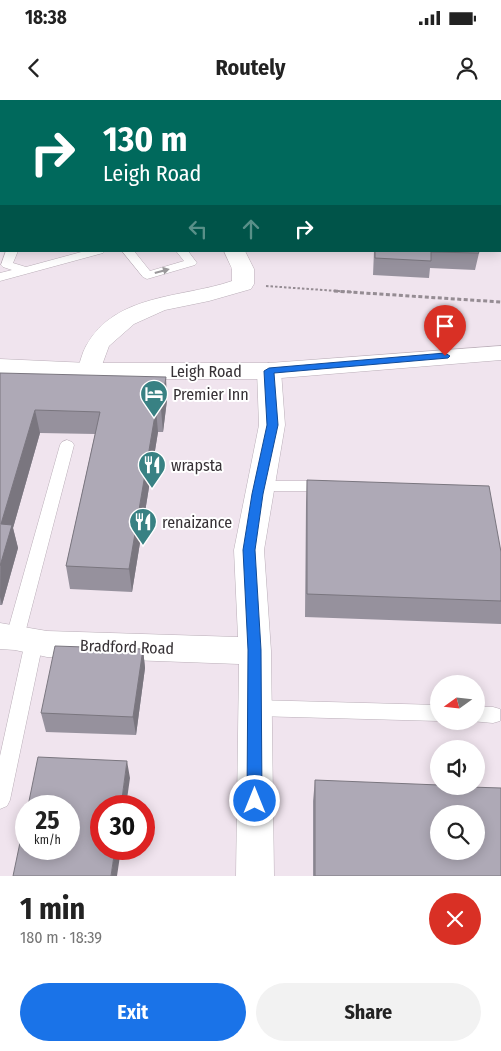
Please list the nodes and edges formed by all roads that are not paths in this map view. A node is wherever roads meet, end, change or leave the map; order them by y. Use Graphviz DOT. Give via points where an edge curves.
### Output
graph roads {
  1 [pos="12,252"];
  2 [pos="95,252"];
  3 [pos="129,252"];
  4 [pos="183,252"];
  5 [pos="234,252"];
  6 [pos="25,270"];
  7 [pos="5,275"];
  8 [pos="501,353"];
  9 [pos="0,366"];
  10 [pos="89,371"];
  11 [pos="269,371"];
  12 [pos="68,445"];
  13 [pos="260,486"];
  14 [pos="336,486"];
  15 [pos="16,638"];
  16 [pos="255,650"];
  17 [pos="255,708"];
  18 [pos="430,713"];
  19 [pos="0,800"];
  20 [pos="255,876"];
  1 -- 6 [label="lane" via="7,265"];
  2 -- 6 [label="lane"];
  3 -- 4 [label="lane, one-way" via="147,275 191,263"];
  5 -- 10 [label="street" via="243,269 243,284 226,292 172,300 124,319 98,345"];
  6 -- 7 [label="lane"];
  8 -- 11 [label="street, Leigh Road"];
  9 -- 10 [label="street, Leigh Road"];
  10 -- 11 [label="street, Leigh Road"];
  11 -- 13 [label="street" via="272,425"];
  12 -- 15 [label="lane"];
  13 -- 14 [label="lane"];
  13 -- 16 [label="street" via="249,550"];
  15 -- 16 [label="street, Bradford Road" via="56,644"];
  15 -- 19 [label="lane"];
  16 -- 17 [label="street"];
  17 -- 18 [label="lane"];
  17 -- 20 [label="street"];
}
